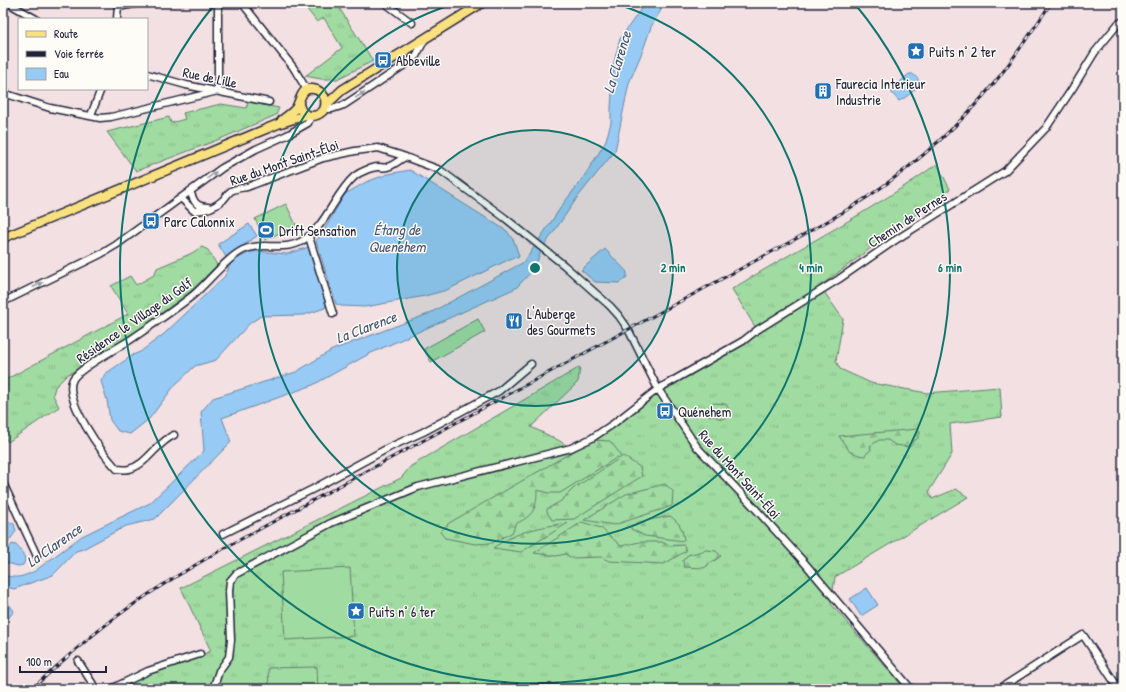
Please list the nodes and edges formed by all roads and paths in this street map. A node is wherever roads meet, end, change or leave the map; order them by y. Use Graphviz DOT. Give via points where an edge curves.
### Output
graph roads {
  1 [pos="8,3"];
  2 [pos="140,3"];
  3 [pos="218,3"];
  4 [pos="242,3"];
  5 [pos="385,3"];
  6 [pos="482,3"];
  7 [pos="118,5"];
  8 [pos="34,18"];
  9 [pos="117,18"];
  10 [pos="1123,21"];
  11 [pos="412,23"];
  12 [pos="425,39"];
  13 [pos="148,74"];
  14 [pos="101,90"];
  15 [pos="307,90"];
  16 [pos="342,90"];
  17 [pos="218,92"];
  18 [pos="320,92"];
  19 [pos="3,93"];
  20 [pos="269,102"];
  21 [pos="299,104"];
  22 [pos="325,107"];
  23 [pos="91,115"];
  24 [pos="309,116"];
  25 [pos="278,124"];
  26 [pos="405,156"];
  27 [pos="190,191"];
  28 [pos="181,198"];
  29 [pos="212,208"];
  30 [pos="309,237"];
  31 [pos="3,238"];
  32 [pos="3,302"];
  33 [pos="333,314"];
  34 [pos="531,364"];
  35 [pos="658,389"];
  36 [pos="174,435"];
  37 [pos="3,483"];
  38 [pos="223,534"];
  39 [pos="37,556"];
  40 [pos="200,654"];
  41 [pos="78,661"];
  42 [pos="96,689"];
  43 [pos="111,689"];
  44 [pos="213,689"];
  45 [pos="911,689"];
  46 [pos="999,689"];
  47 [pos="1118,689"];
  1 -- 8 [label="street"];
  2 -- 7 [label="street"];
  3 -- 17 [label="street"];
  4 -- 15 [label="street" via="293,67"];
  5 -- 11 [label="street"];
  6 -- 12 [label="main road"];
  7 -- 9 [label="street"];
  10 -- 35 [label="street, Chemin de Pernes" via="1095,52 1046,128 1004,171 757,330 744,341"];
  12 -- 16 [label="main road"];
  22 -- 12 [label="street, one-way" via="332,109 344,105 406,64 416,56"];
  13 -- 17 [label="street, Rue de Lille"];
  14 -- 23 [label="street"];
  15 -- 18 [label="main road" via="314,89"];
  15 -- 21 [label="main road" via="301,96"];
  16 -- 18 [label="main road"];
  16 -- 22 [label="main road"];
  17 -- 20 [label="street, Rue de Lille"];
  17 -- 23 [label="street" via="111,117 100,118"];
  18 -- 22 [label="main road" via="325,98"];
  19 -- 23 [label="street" via="50,108"];
  21 -- 24 [label="main road" via="300,109"];
  21 -- 25 [label="main road"];
  22 -- 24 [label="main road" via="320,114"];
  24 -- 25 [label="main road"];
  27 -- 24 [label="street, one-way" via="222,168 308,123"];
  25 -- 31 [label="main road"];
  26 -- 29 [label="street, Rue du Mont Saint-Éloi" via="378,148 323,158 235,189"];
  26 -- 30 [label="street, Résidence le Village du Golf" via="386,167 376,167 356,175 342,190 330,211"];
  26 -- 35 [label="street, Rue du Mont Saint-Éloi" via="440,170 505,218 610,306 628,329"];
  27 -- 28 [label="street"];
  27 -- 29 [label="street" via="196,204"];
  28 -- 29 [label="street" via="194,211"];
  32 -- 28 [label="street, one-way" via="101,254"];
  30 -- 33 [label="street"];
  30 -- 36 [label="street, Résidence le Village du Golf" via="285,247 244,249 192,296 120,347 82,370 73,379 72,391 89,433 117,469 128,470 137,466 166,438"];
  34 -- 38 [label="street" via="499,391"];
  35 -- 44 [label="street, Chemin de Pernes" via="613,424 571,448 418,487 331,523 236,574 230,581 229,591 232,640 229,657 219,671"];
  35 -- 45 [label="street, Rue du Mont Saint-Éloi" via="697,447 803,561"];
  37 -- 39 [label="street"];
  40 -- 43 [label="street" via="148,671"];
  41 -- 42 [label="street"];
  46 -- 47 [label="street" via="1083,635"];
}
